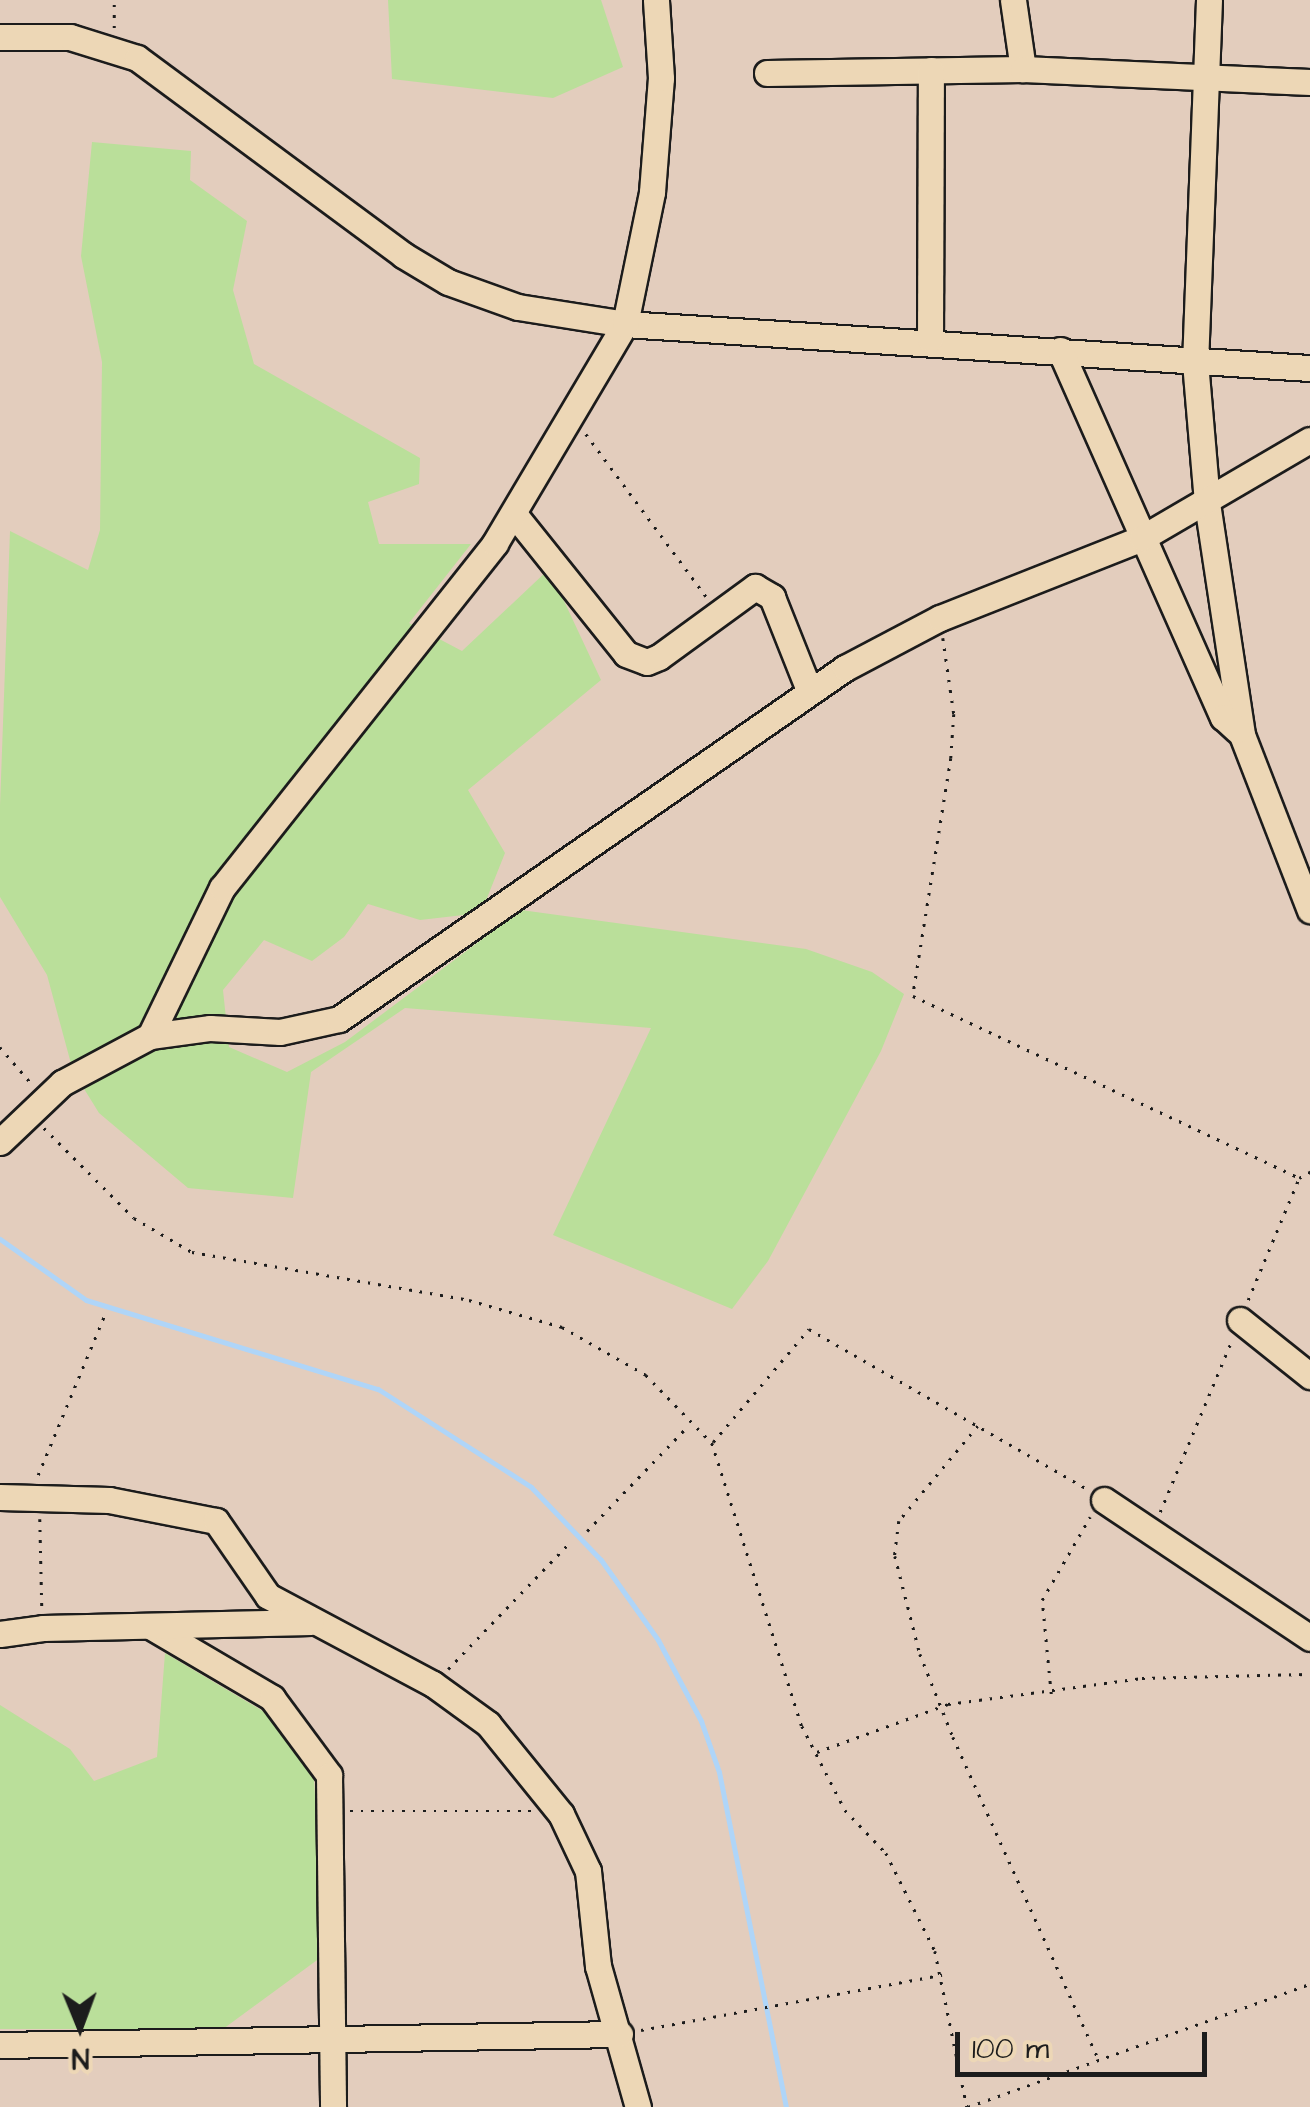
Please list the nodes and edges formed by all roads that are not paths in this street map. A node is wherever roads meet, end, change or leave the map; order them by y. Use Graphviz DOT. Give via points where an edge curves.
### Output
graph roads {
  1 [pos="656,0"];
  2 [pos="1012,0"];
  3 [pos="1209,0"];
  4 [pos="0,37"];
  5 [pos="1022,69"];
  6 [pos="931,70"];
  7 [pos="767,73"];
  8 [pos="1206,77"];
  9 [pos="1310,82"];
  10 [pos="625,324"];
  11 [pos="930,339"];
  12 [pos="1060,350"];
  13 [pos="1194,362"];
  14 [pos="1310,368"];
  15 [pos="1310,440"];
  16 [pos="1207,503"];
  17 [pos="514,514"];
  18 [pos="1142,538"];
  19 [pos="809,690"];
  20 [pos="1242,734"];
  21 [pos="1310,910"];
  22 [pos="150,1036"];
  23 [pos="0,1142"];
  24 [pos="1240,1320"];
  25 [pos="1310,1376"];
  26 [pos="0,1497"];
  27 [pos="1103,1499"];
  28 [pos="316,1622"];
  29 [pos="150,1626"];
  30 [pos="0,1634"];
  31 [pos="1310,1638"];
  32 [pos="620,2034"];
  33 [pos="332,2036"];
  34 [pos="0,2045"];
  35 [pos="333,2107"];
  36 [pos="638,2107"];
  1 -- 10 [label="street" via="661,78 652,192"];
  2 -- 5 [label="street"];
  3 -- 8 [label="street"];
  4 -- 10 [label="street" via="70,38 115,49 155,68 448,282 563,318"];
  5 -- 6 [label="street"];
  5 -- 8 [label="street"];
  6 -- 7 [label="street"];
  6 -- 11 [label="street"];
  8 -- 9 [label="street"];
  8 -- 13 [label="street"];
  10 -- 11 [label="street"];
  10 -- 17 [label="street"];
  11 -- 12 [label="street"];
  12 -- 13 [label="street"];
  12 -- 18 [label="street"];
  13 -- 14 [label="street"];
  13 -- 16 [label="street"];
  15 -- 16 [label="street"];
  16 -- 18 [label="street"];
  16 -- 20 [label="street"];
  17 -- 19 [label="street" via="626,654 647,662 755,587 772,597"];
  17 -- 22 [label="street" via="247,852"];
  18 -- 19 [label="street" via="940,618"];
  18 -- 20 [label="street" via="1223,717"];
  19 -- 22 [label="street" via="339,1019 280,1032 210,1028"];
  20 -- 21 [label="street"];
  22 -- 23 [label="street" via="84,1067"];
  24 -- 25 [label="street"];
  26 -- 28 [label="street" via="109,1500 216,1522 268,1596"];
  27 -- 31 [label="street"];
  28 -- 29 [label="street"];
  28 -- 32 [label="street" via="434,1684 488,1724 558,1810 588,1871 598,1966"];
  29 -- 30 [label="street"];
  29 -- 33 [label="street" via="272,1698 328,1775"];
  32 -- 33 [label="street"];
  32 -- 36 [label="street"];
  33 -- 34 [label="street"];
  33 -- 35 [label="street"];
}
